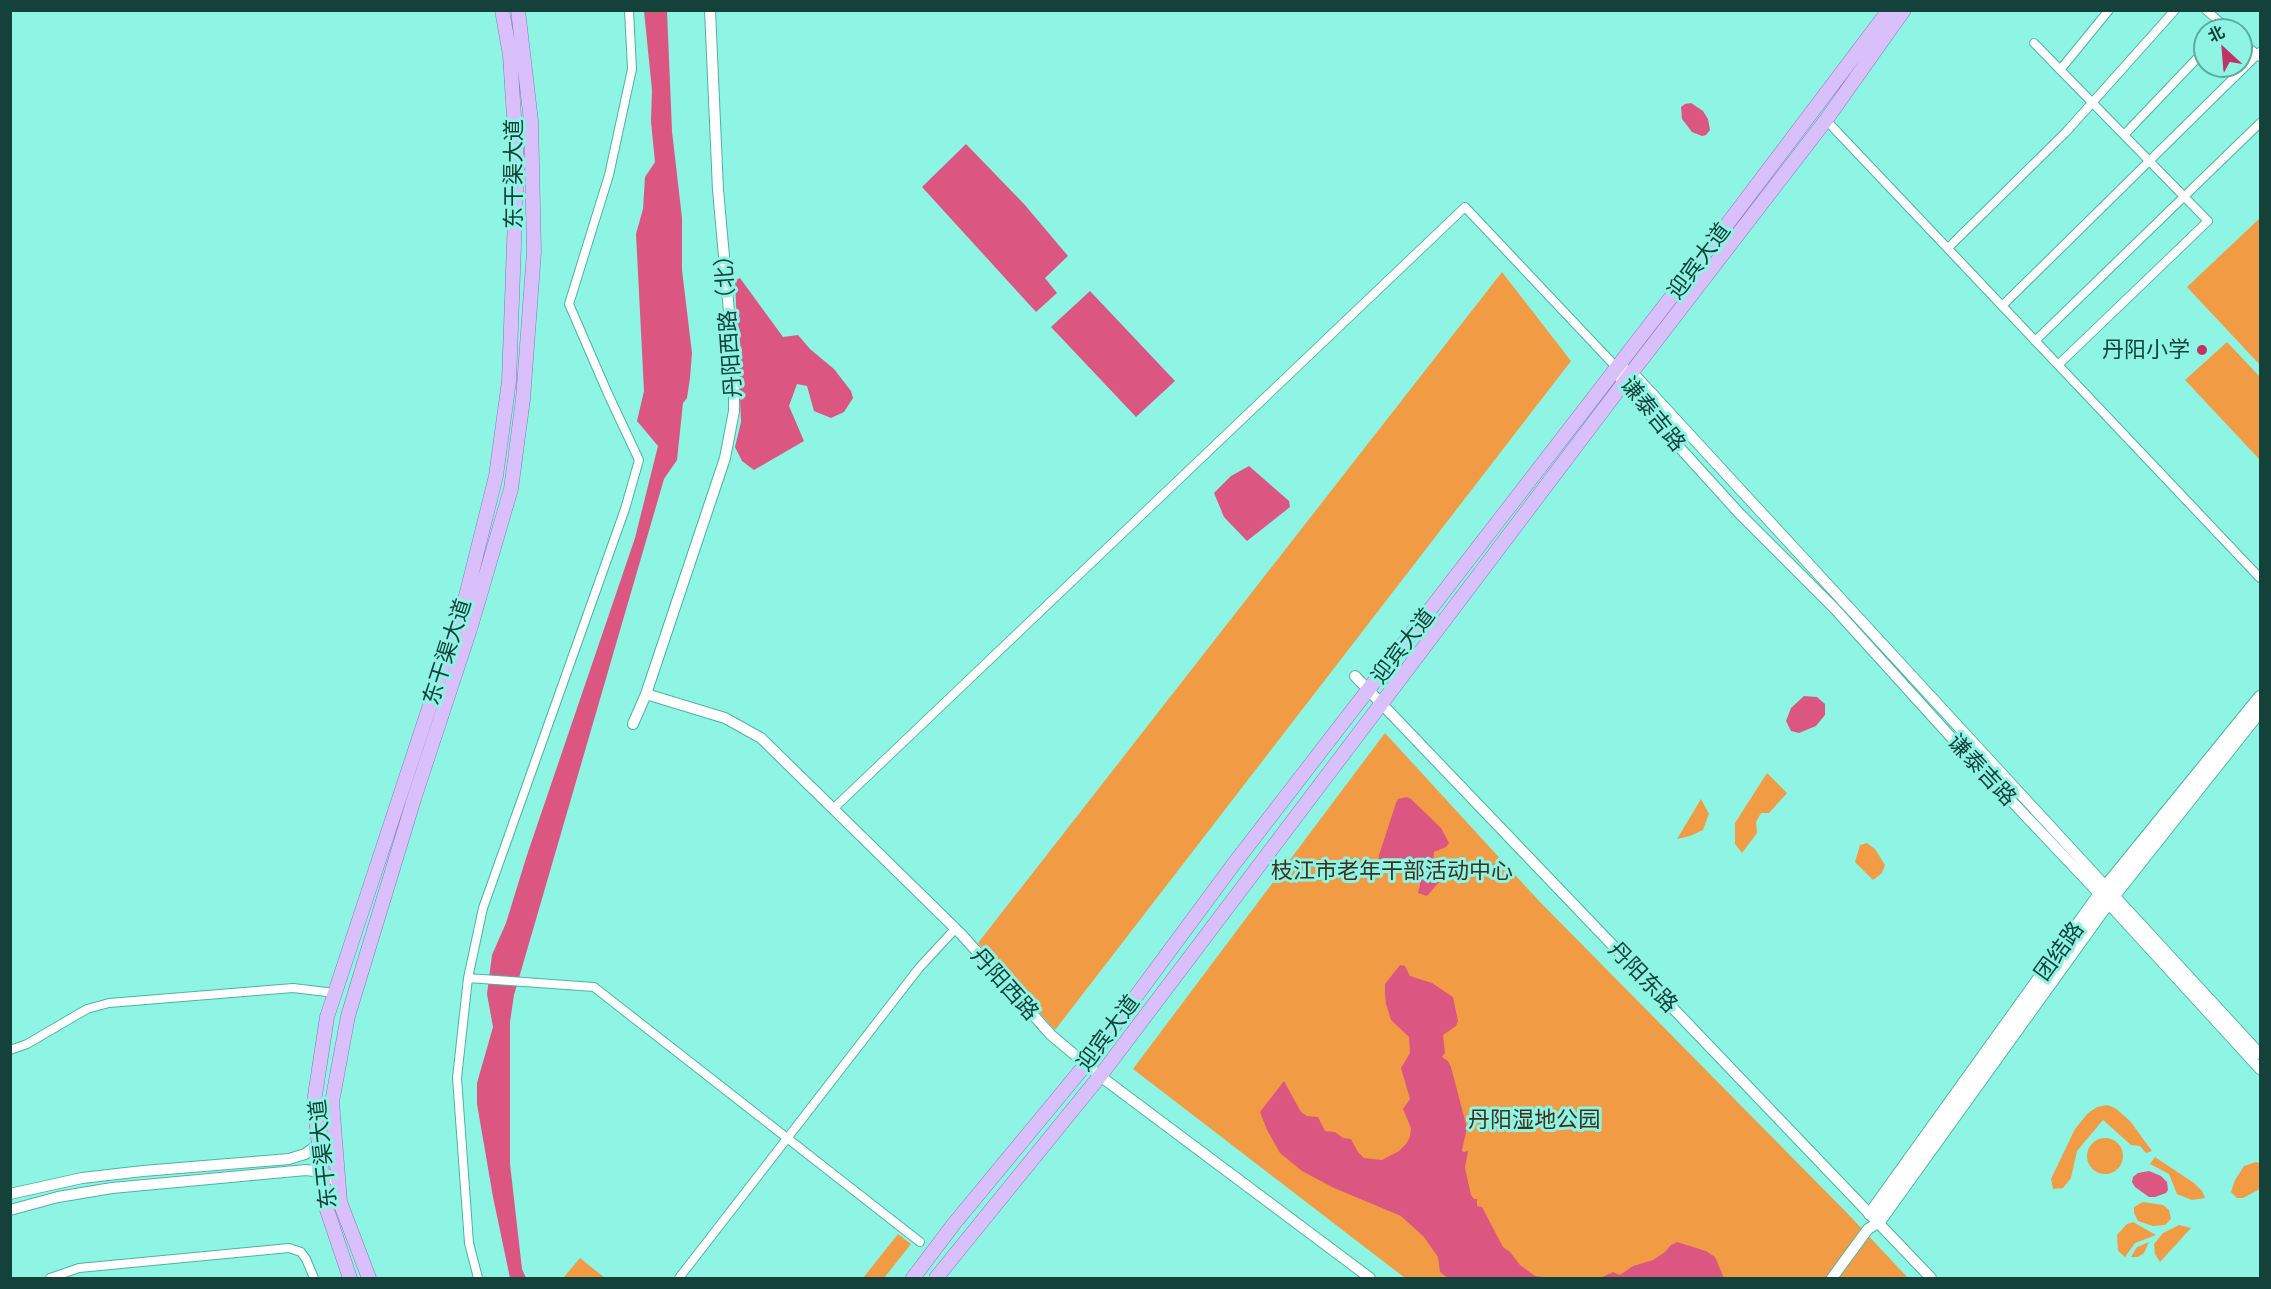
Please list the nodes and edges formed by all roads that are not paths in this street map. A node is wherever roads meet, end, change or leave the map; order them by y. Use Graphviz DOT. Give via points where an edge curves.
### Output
graph roads {
  1 [pos="502,10"];
  2 [pos="518,10"];
  3 [pos="629,10"];
  4 [pos="710,10"];
  5 [pos="1889,10"];
  6 [pos="1904,10"];
  7 [pos="2109,10"];
  8 [pos="2175,10"];
  9 [pos="2034,44"];
  10 [pos="2259,55"];
  11 [pos="2193,63"];
  12 [pos="2060,70"];
  13 [pos="2093,103"];
  14 [pos="1826,120"];
  15 [pos="2260,123"];
  16 [pos="2124,135"];
  17 [pos="2150,161"];
  18 [pos="2184,197"];
  19 [pos="1948,248"];
  20 [pos="2002,306"];
  21 [pos="2035,341"];
  22 [pos="2058,365"];
  23 [pos="1617,368"];
  24 [pos="1632,372"];
  25 [pos="1623,385"];
  26 [pos="2260,578"];
  27 [pos="1355,676"];
  28 [pos="1368,691"];
  29 [pos="646,694"];
  30 [pos="2260,697"];
  31 [pos="1381,703"];
  32 [pos="2260,711"];
  33 [pos="633,724"];
  34 [pos="833,809"];
  35 [pos="2107,895"];
  36 [pos="955,929"];
  37 [pos="468,978"];
  38 [pos="335,993"];
  39 [pos="10,1050"];
  40 [pos="2260,1054"];
  41 [pos="1086,1064"];
  42 [pos="2260,1069"];
  43 [pos="1100,1076"];
  44 [pos="788,1139"];
  45 [pos="319,1144"];
  46 [pos="322,1172"];
  47 [pos="339,1188"];
  48 [pos="10,1194"];
  49 [pos="10,1210"];
  50 [pos="1872,1222"];
  51 [pos="920,1242"];
  52 [pos="50,1278"];
  53 [pos="314,1278"];
  54 [pos="351,1278"];
  55 [pos="369,1278"];
  56 [pos="478,1278"];
  57 [pos="680,1278"];
  58 [pos="913,1278"];
  59 [pos="936,1278"];
  60 [pos="1370,1278"];
  61 [pos="1832,1278"];
  62 [pos="1931,1278"];
  1 -- 38 [label="main road, 东干渠大道" via="510,55 517,163 509,381 496,476 466,596"];
  2 -- 47 [label="main road, 东干渠大道" via="531,121 534,252 523,399 511,489 348,1016 332,1102"];
  3 -- 37 [label="street" via="632,69 609,175 569,304 639,460 626,509 483,908"];
  4 -- 29 [label="street, 丹阳西路（北）" via="734,411 725,458"];
  5 -- 23 [label="main road, 迎宾大道"];
  6 -- 14 [label="main road, 迎宾大道"];
  7 -- 12 [label="street"];
  8 -- 13 [label="street"];
  9 -- 12 [label="street"];
  10 -- 17 [label="street"];
  11 -- 16 [label="street"];
  12 -- 13 [label="street"];
  13 -- 16 [label="street"];
  13 -- 19 [label="street"];
  14 -- 19 [label="street"];
  14 -- 24 [label="main road, 迎宾大道"];
  15 -- 18 [label="street"];
  16 -- 17 [label="street"];
  17 -- 18 [label="street"];
  17 -- 20 [label="street"];
  18 -- 21 [label="street"];
  18 -- 22 [label="street" via="2208,221"];
  19 -- 20 [label="street"];
  20 -- 21 [label="street"];
  21 -- 22 [label="street"];
  22 -- 26 [label="street"];
  23 -- 24 [label="street, 谦泰吉路"];
  23 -- 25 [label="street, 谦泰吉路"];
  23 -- 28 [label="main road, 迎宾大道"];
  23 -- 34 [label="street" via="1464,207"];
  24 -- 25 [label="main road, 迎宾大道"];
  24 -- 35 [label="street, 谦泰吉路"];
  25 -- 31 [label="main road, 迎宾大道"];
  25 -- 35 [label="street, 谦泰吉路" via="1950,736"];
  27 -- 28 [label="street, 丹阳东路"];
  28 -- 31 [label="street, 丹阳东路"];
  28 -- 41 [label="main road, 迎宾大道"];
  29 -- 33 [label="street, 丹阳西路（北）"];
  29 -- 34 [label="street, 丹阳西路" via="725,718 761,738"];
  30 -- 35 [label="main road, 团结路"];
  31 -- 43 [label="main road, 迎宾大道"];
  31 -- 50 [label="street, 丹阳东路"];
  32 -- 35 [label="main road, 团结路"];
  34 -- 36 [label="street, 丹阳西路"];
  35 -- 40 [label="street, 谦泰吉路"];
  35 -- 42 [label="street, 谦泰吉路"];
  35 -- 50 [label="main road, 团结路"];
  36 -- 41 [label="street, 丹阳西路" via="1051,1035"];
  36 -- 44 [label="street" via="919,968"];
  37 -- 44 [label="street" via="594,987"];
  37 -- 56 [label="street" via="457,1078 469,1243"];
  38 -- 39 [label="street" via="293,988 109,1003 87,1009"];
  38 -- 45 [label="main road, 东干渠大道" via="327,1017 314,1102"];
  41 -- 43 [label="street, 丹阳西路"];
  41 -- 58 [label="main road, 迎宾大道"];
  43 -- 59 [label="main road, 迎宾大道"];
  43 -- 60 [label="street, 丹阳西路"];
  44 -- 51 [label="street"];
  44 -- 57 [label="street"];
  45 -- 46 [label="main road, 东干渠大道"];
  45 -- 48 [label="street" via="289,1159 82,1178"];
  46 -- 47 [label="street" via="332,1177"];
  46 -- 49 [label="street" via="112,1188"];
  46 -- 54 [label="main road, 东干渠大道" via="326,1208"];
  47 -- 55 [label="main road, 东干渠大道" via="340,1202"];
  50 -- 61 [label="street"];
  50 -- 62 [label="street, 丹阳东路"];
  52 -- 53 [label="street" via="79,1268 289,1248 301,1252"];
}
